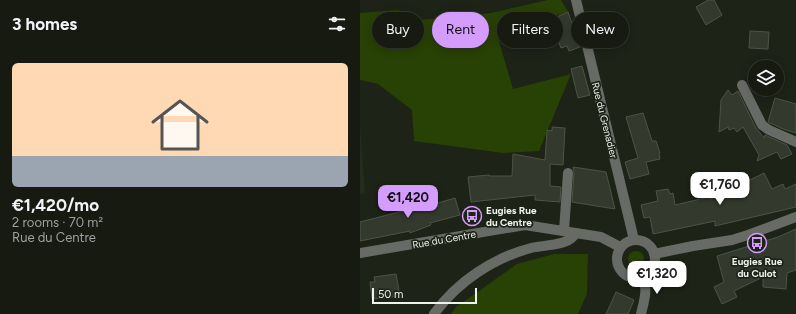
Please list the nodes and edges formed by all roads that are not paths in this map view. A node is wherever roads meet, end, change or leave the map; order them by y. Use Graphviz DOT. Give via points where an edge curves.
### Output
graph roads {
  1 [pos="576,0"];
  2 [pos="742,85"];
  3 [pos="796,142"];
  4 [pos="568,173"];
  5 [pos="796,217"];
  6 [pos="564,231"];
  7 [pos="575,233"];
  8 [pos="634,240"];
  9 [pos="620,247"];
  10 [pos="360,253"];
  11 [pos="654,254"];
  12 [pos="643,277"];
  13 [pos="434,314"];
  14 [pos="641,314"];
  1 -- 8 [label="street, Rue du Grenadier"];
  2 -- 3 [label="street" via="762,125"];
  4 -- 6 [label="street"];
  5 -- 11 [label="street" via="732,240"];
  6 -- 7 [label="street, Rue du Centre"];
  6 -- 10 [label="street, Rue du Centre" via="525,225"];
  7 -- 9 [label="street, Rue du Centre" via="601,238"];
  7 -- 13 [label="street" via="568,241 525,250 489,266 458,288"];
  8 -- 9 [label="street"];
  8 -- 11 [label="street" via="648,244"];
  9 -- 12 [label="street" via="616,260 620,271 630,278"];
  11 -- 12 [label="street" via="653,267"];
  12 -- 14 [label="street" via="646,297"];
}
